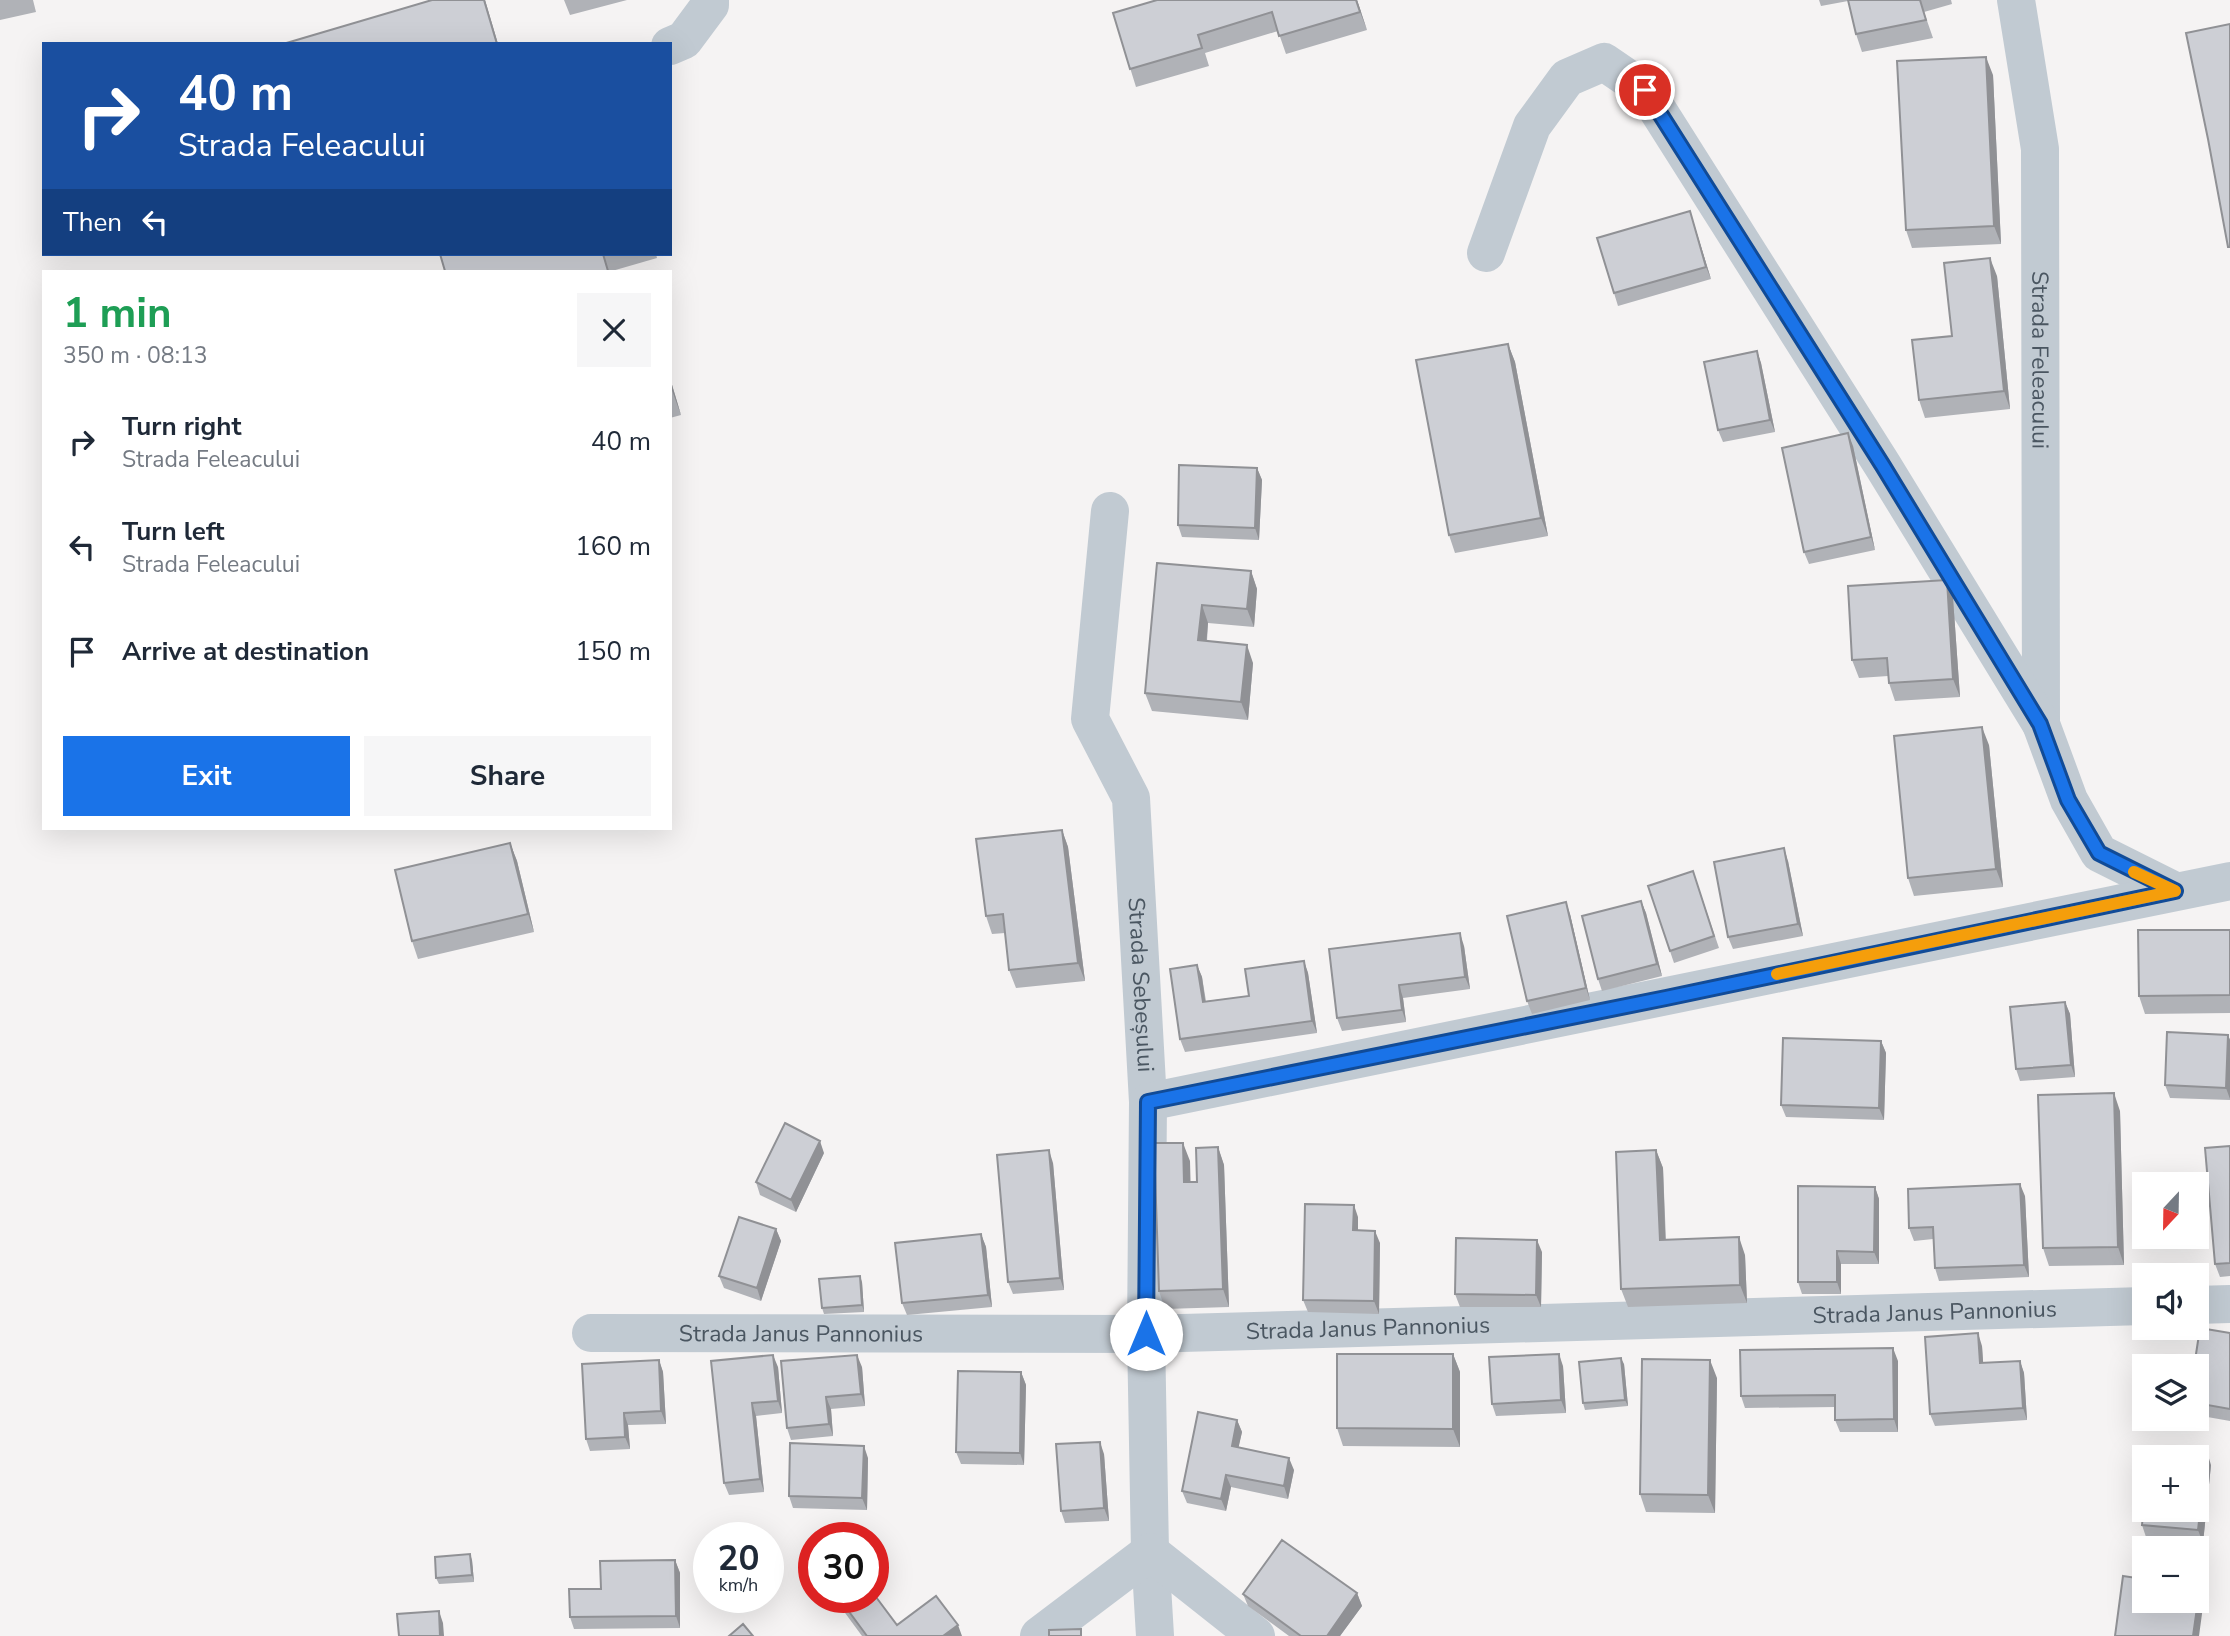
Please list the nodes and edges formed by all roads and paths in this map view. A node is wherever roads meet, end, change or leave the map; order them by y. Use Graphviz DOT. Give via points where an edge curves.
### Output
graph roads {
  1 [pos="710,0"];
  2 [pos="2016,0"];
  3 [pos="672,45"];
  4 [pos="1486,253"];
  5 [pos="1110,511"];
  6 [pos="2040,724"];
  7 [pos="2230,881"];
  8 [pos="2175,891"];
  9 [pos="1148,1102"];
  10 [pos="2230,1304"];
  11 [pos="2209,1305"];
  12 [pos="2132,1306"];
  13 [pos="591,1333"];
  14 [pos="1146,1334"];
  15 [pos="1150,1552"];
  16 [pos="1039,1636"];
  17 [pos="1155,1636"];
  18 [pos="1256,1636"];
  1 -- 3 [label="street" via="684,40"];
  2 -- 6 [label="street, Strada Feleacului" via="2040,149"];
  4 -- 6 [label="street, Strada Feleacului" via="1531,126 1567,78 1604,62 1645,90"];
  5 -- 9 [label="street, Strada Sebeșului" via="1090,719 1131,799"];
  6 -- 8 [label="street, Strada Feleacului" via="2068,800 2099,853"];
  7 -- 8 [label="street"];
  8 -- 9 [label="street"];
  9 -- 14 [label="street, Strada Sebeșului"];
  10 -- 11 [label="street"];
  12 -- 14 [label="street, Strada Janus Pannonius"];
  13 -- 14 [label="street, Strada Janus Pannonius"];
  14 -- 15 [label="street, Strada Sebeșului"];
  15 -- 16 [label="street"];
  15 -- 17 [label="street, Strada Sebeșului"];
  15 -- 18 [label="street"];
}
